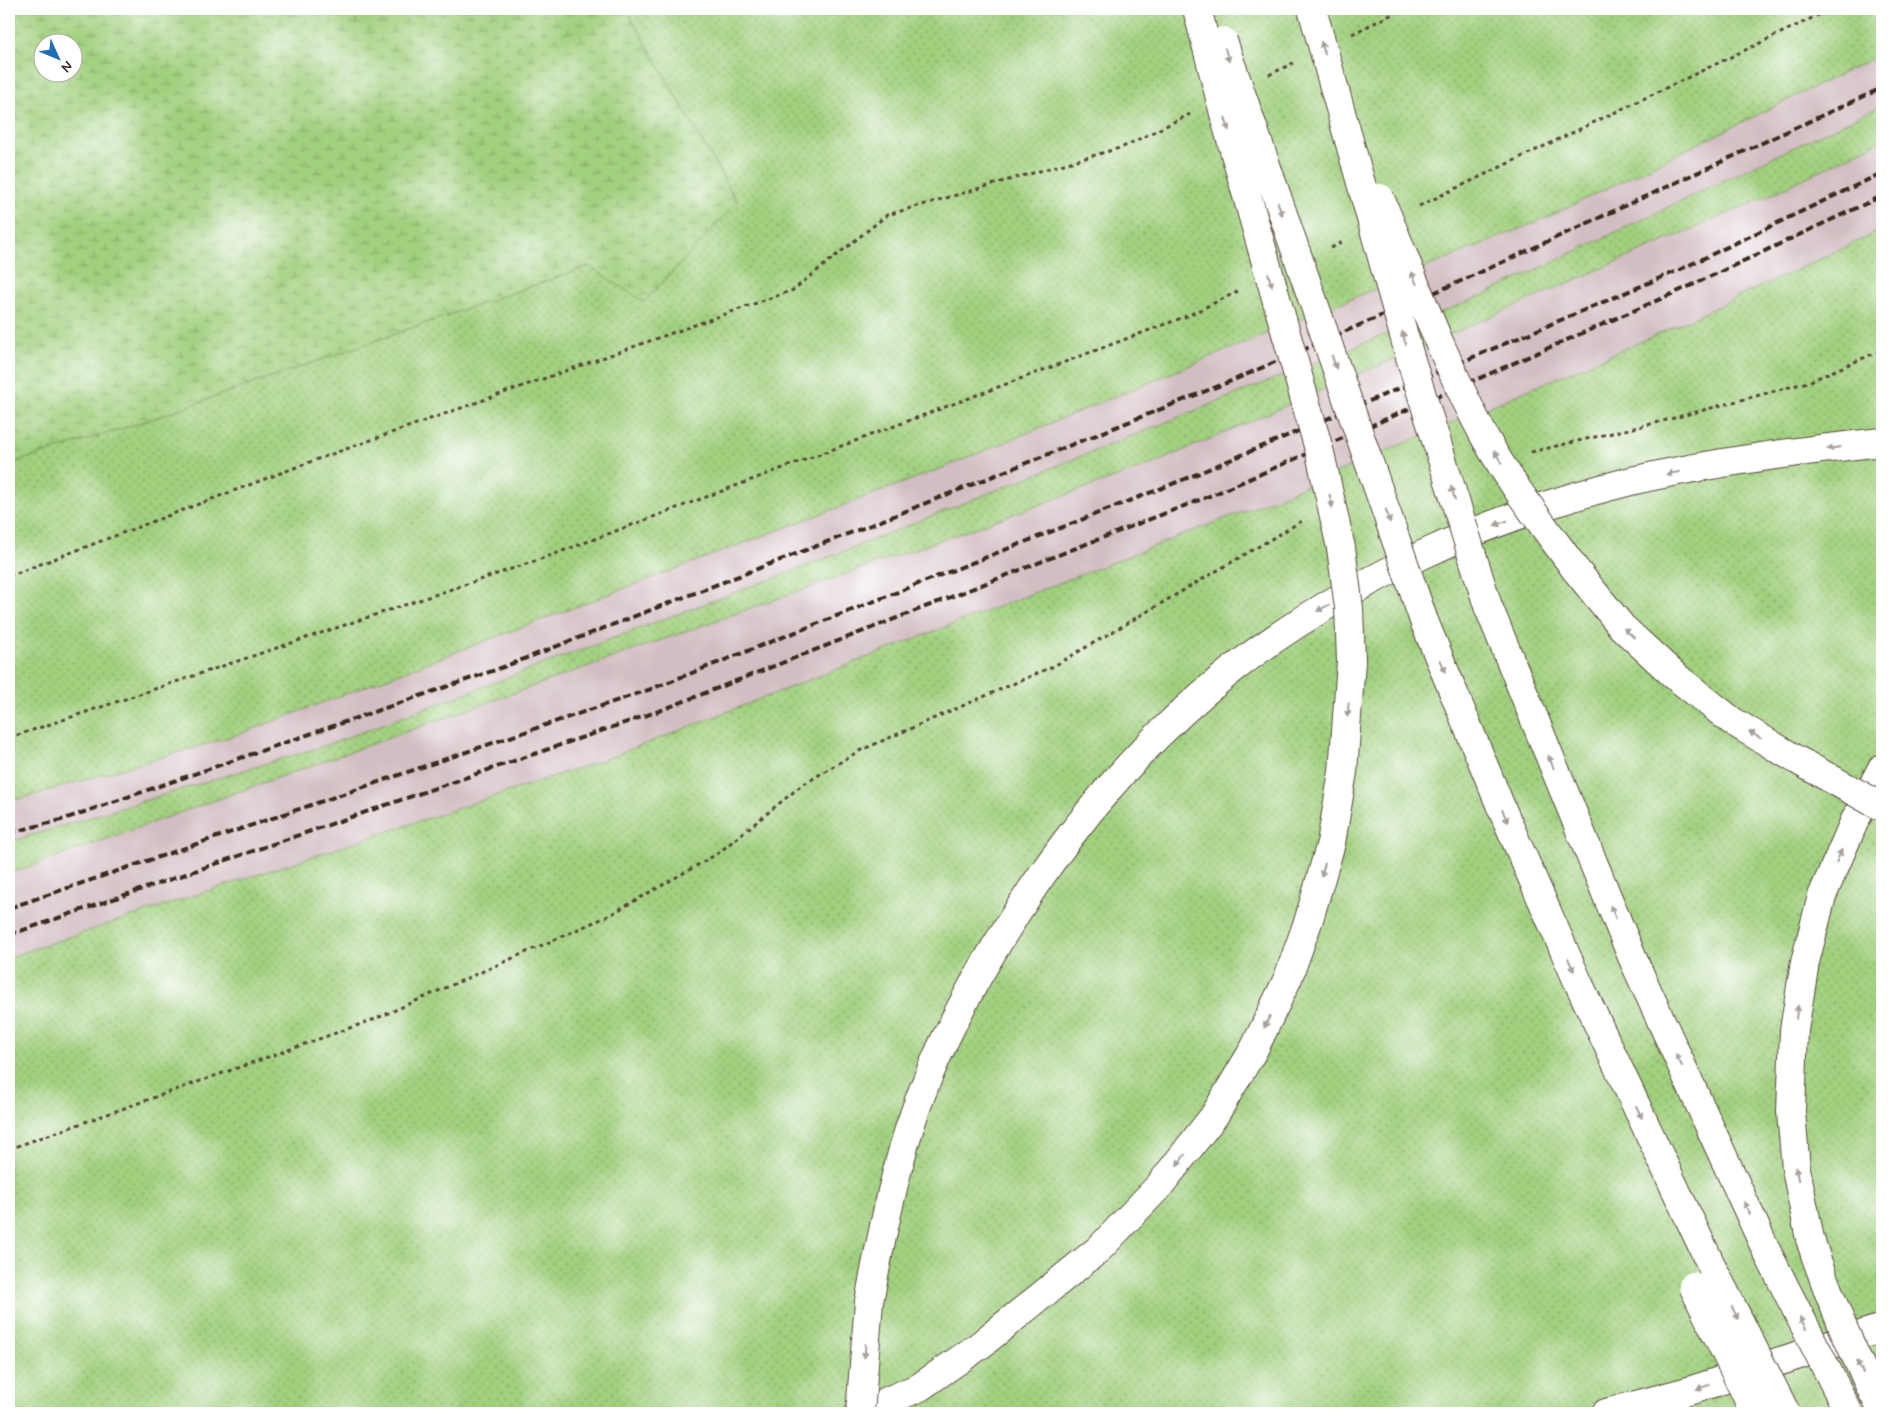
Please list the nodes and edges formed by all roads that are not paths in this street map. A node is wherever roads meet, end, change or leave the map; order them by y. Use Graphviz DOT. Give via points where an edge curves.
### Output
graph roads {
  1 [pos="1197,9"];
  2 [pos="1213,9"];
  3 [pos="1312,9"];
  4 [pos="1334,88"];
  5 [pos="1882,442"];
  6 [pos="1797,760"];
  7 [pos="1882,768"];
  8 [pos="1882,799"];
  9 [pos="1882,807"];
  10 [pos="1692,1223"];
  11 [pos="1882,1328"];
  12 [pos="1882,1410"];
  13 [pos="860,1413"];
  14 [pos="1606,1413"];
  15 [pos="1755,1413"];
  16 [pos="1786,1413"];
  17 [pos="1849,1413"];
  18 [pos="1869,1413"];
  1 -- 13 [label="highway, one-way, bridge" via="1320,453 1342,548 1351,661 1341,781 1331,843 1288,978 1254,1049 1214,1116 1160,1185 1099,1249 980,1346 920,1387"];
  2 -- 10 [label="highway, one-way, bridge" via="1424,621 1578,982"];
  4 -- 3 [label="highway, one-way, bridge"];
  6 -- 4 [label="highway, one-way, bridge" via="1732,722 1622,627 1523,497 1484,435 1455,375"];
  17 -- 4 [label="highway, one-way, bridge" via="1767,1252 1632,957 1488,606 1410,357"];
  5 -- 13 [label="highway, one-way, bridge" via="1750,459 1632,481 1475,532 1315,613 1231,670 1146,750 1078,824 1023,901 980,972 943,1047 911,1124 886,1212 869,1302"];
  6 -- 8 [label="highway, bridge"];
  6 -- 9 [label="highway, bridge"];
  12 -- 7 [label="highway, one-way, bridge" via="1844,1334 1810,1240 1796,1169 1791,1112 1794,1030 1805,962 1822,896"];
  10 -- 15 [label="highway, bridge" via="1693,1286"];
  10 -- 16 [label="highway, one-way, bridge"];
  11 -- 14 [label="highway, one-way" via="1692,1390"];
  12 -- 18 [label="highway"];
}
